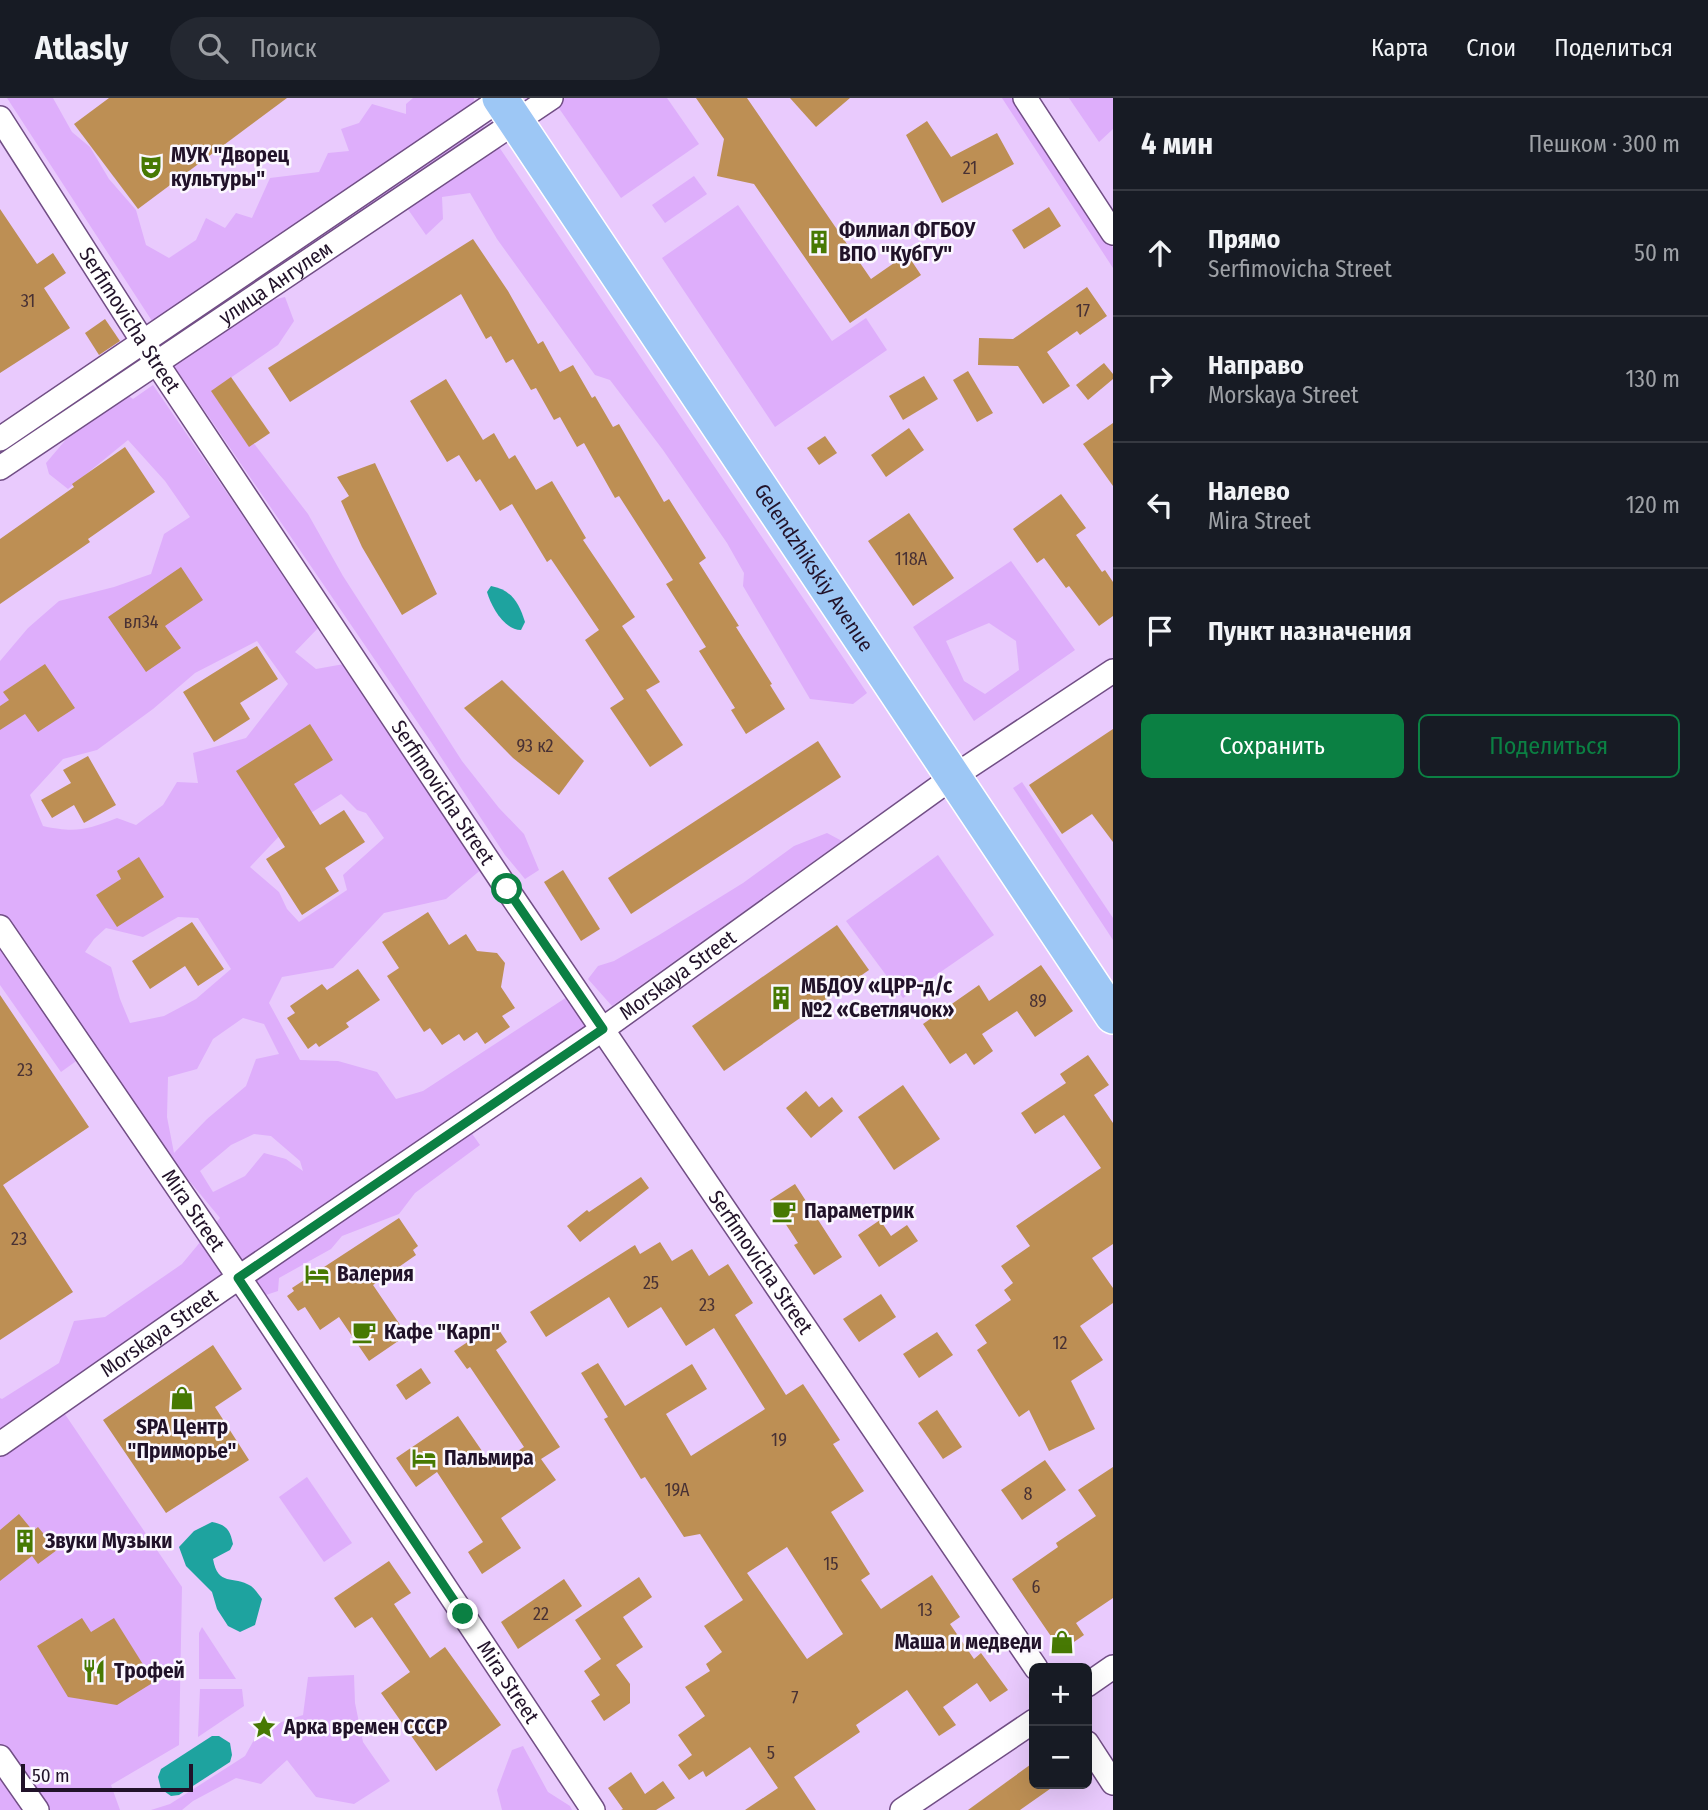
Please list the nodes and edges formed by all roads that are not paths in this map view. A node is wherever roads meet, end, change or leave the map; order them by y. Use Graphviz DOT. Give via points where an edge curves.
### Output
graph roads {
  1 [pos="551,98"];
  2 [pos="1025,98"];
  3 [pos="505,104"];
  4 [pos="0,118"];
  5 [pos="1113,233"];
  6 [pos="150,352"];
  7 [pos="0,439"];
  8 [pos="0,468"];
  9 [pos="1113,671"];
  10 [pos="953,777"];
  11 [pos="0,927"];
  12 [pos="1113,1016"];
  13 [pos="603,1029"];
  14 [pos="238,1278"];
  15 [pos="0,1444"];
  16 [pos="1033,1663"];
  17 [pos="1113,1667"];
  18 [pos="1092,1682"];
  19 [pos="1029,1724"];
  20 [pos="1092,1751"];
  21 [pos="0,1756"];
  22 [pos="1113,1783"];
  23 [pos="37,1810"];
  24 [pos="593,1810"];
  25 [pos="902,1810"];
  1 -- 3 [label="street, улица Ангулем"];
  2 -- 5 [label="street"];
  3 -- 6 [label="street, улица Ангулем"];
  3 -- 10 [label="main road, Gelendzhikskiy Avenue"];
  4 -- 6 [label="street, Serfimovicha Street"];
  6 -- 7 [label="street, улица Ангулем"];
  6 -- 8 [label="street, улица Ангулем"];
  6 -- 13 [label="street, Serfimovicha Street"];
  9 -- 10 [label="street, Morskaya Street"];
  10 -- 12 [label="main road, Gelendzhikskiy Avenue"];
  10 -- 13 [label="street, Morskaya Street"];
  11 -- 14 [label="street, Mira Street"];
  13 -- 14 [label="street, Morskaya Street"];
  13 -- 16 [label="street, Serfimovicha Street"];
  14 -- 15 [label="street, Morskaya Street"];
  14 -- 24 [label="street, Mira Street"];
  17 -- 18 [label="street"];
  19 -- 25 [label="street"];
  20 -- 22 [label="street"];
  21 -- 23 [label="street"];
}
